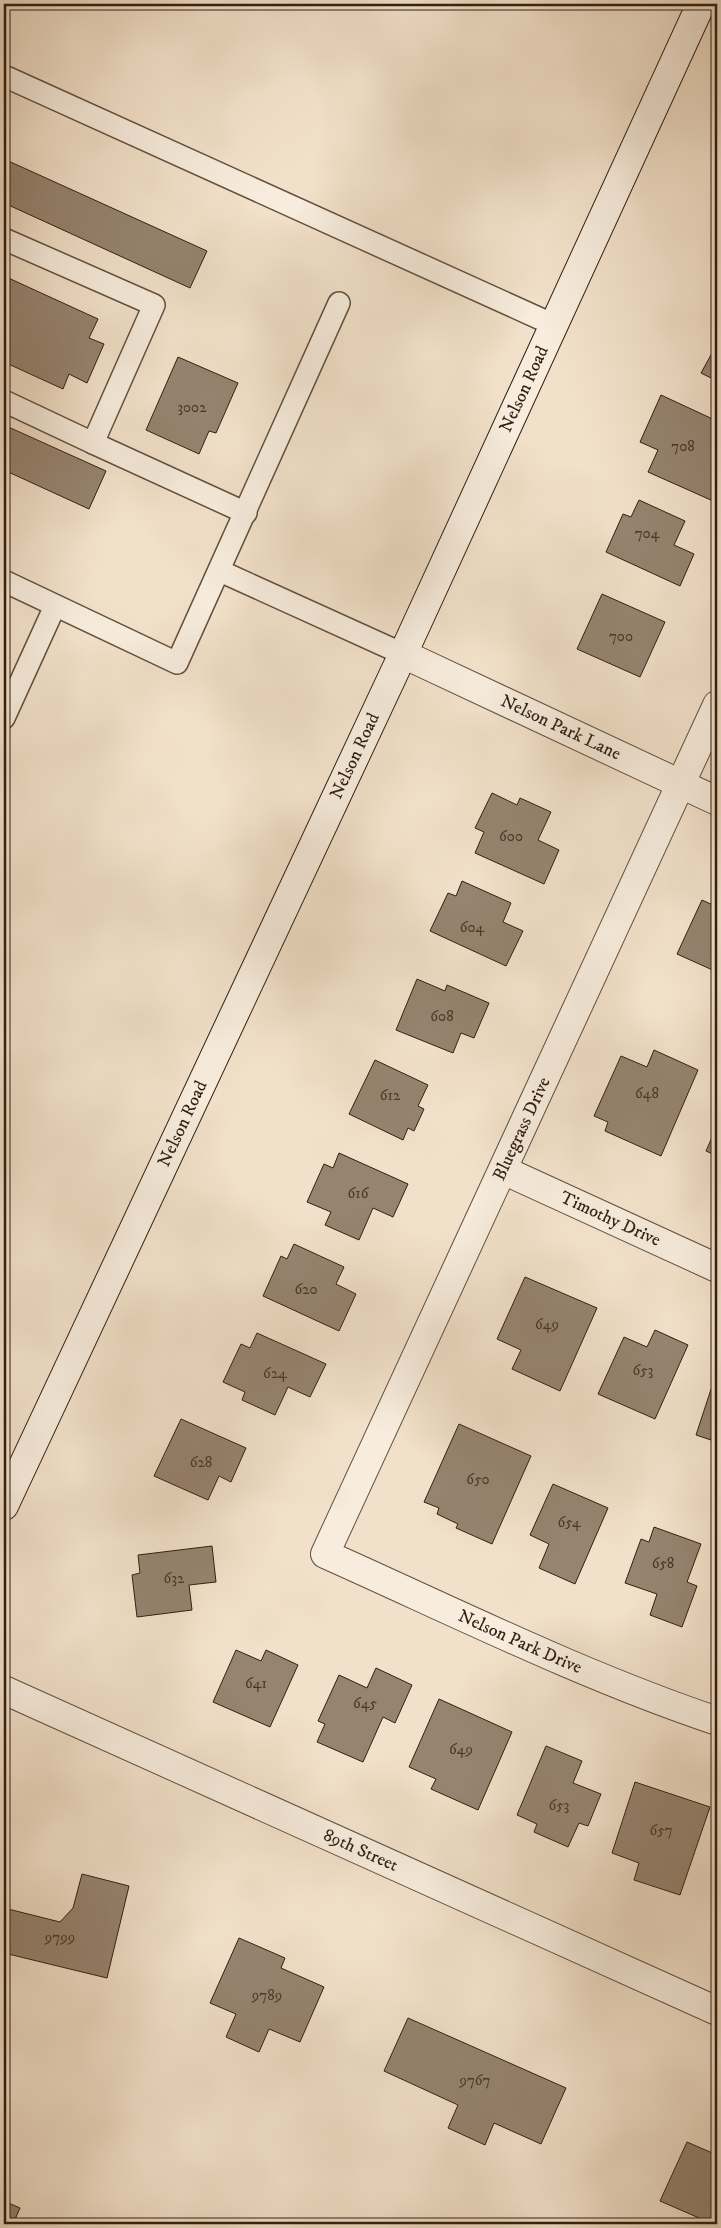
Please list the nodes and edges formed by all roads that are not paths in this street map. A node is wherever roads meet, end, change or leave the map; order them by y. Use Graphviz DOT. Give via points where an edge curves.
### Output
graph roads {
  1 [pos="700,4"];
  2 [pos="4,76"];
  3 [pos="4,239"];
  4 [pos="339,303"];
  5 [pos="554,325"];
  6 [pos="4,401"];
  7 [pos="93,443"];
  8 [pos="246,513"];
  9 [pos="220,572"];
  10 [pos="4,582"];
  11 [pos="55,606"];
  12 [pos="403,654"];
  13 [pos="717,705"];
  14 [pos="4,718"];
  15 [pos="680,785"];
  16 [pos="717,801"];
  17 [pos="503,1170"];
  18 [pos="717,1268"];
  19 [pos="4,1506"];
  20 [pos="325,1554"];
  21 [pos="4,1690"];
  22 [pos="717,1721"];
  23 [pos="717,2011"];
  1 -- 5 [label="street, Nelson Road"];
  2 -- 5 [label="lane"];
  3 -- 7 [label="lane" via="154,305"];
  4 -- 8 [label="lane"];
  5 -- 12 [label="street, Nelson Road"];
  6 -- 7 [label="lane"];
  7 -- 8 [label="lane"];
  8 -- 9 [label="lane"];
  9 -- 11 [label="lane" via="177,663"];
  9 -- 12 [label="lane"];
  10 -- 11 [label="lane"];
  11 -- 14 [label="lane"];
  12 -- 15 [label="street, Nelson Park Lane"];
  12 -- 19 [label="street, Nelson Road"];
  13 -- 15 [label="street, Bluegrass Drive"];
  15 -- 16 [label="street, Nelson Park Lane"];
  15 -- 17 [label="street, Bluegrass Drive"];
  17 -- 18 [label="street, Timothy Drive"];
  17 -- 20 [label="street, Bluegrass Drive"];
  20 -- 22 [label="street, Nelson Park Drive" via="565,1662"];
  21 -- 23 [label="street, 89th Street"];
}
